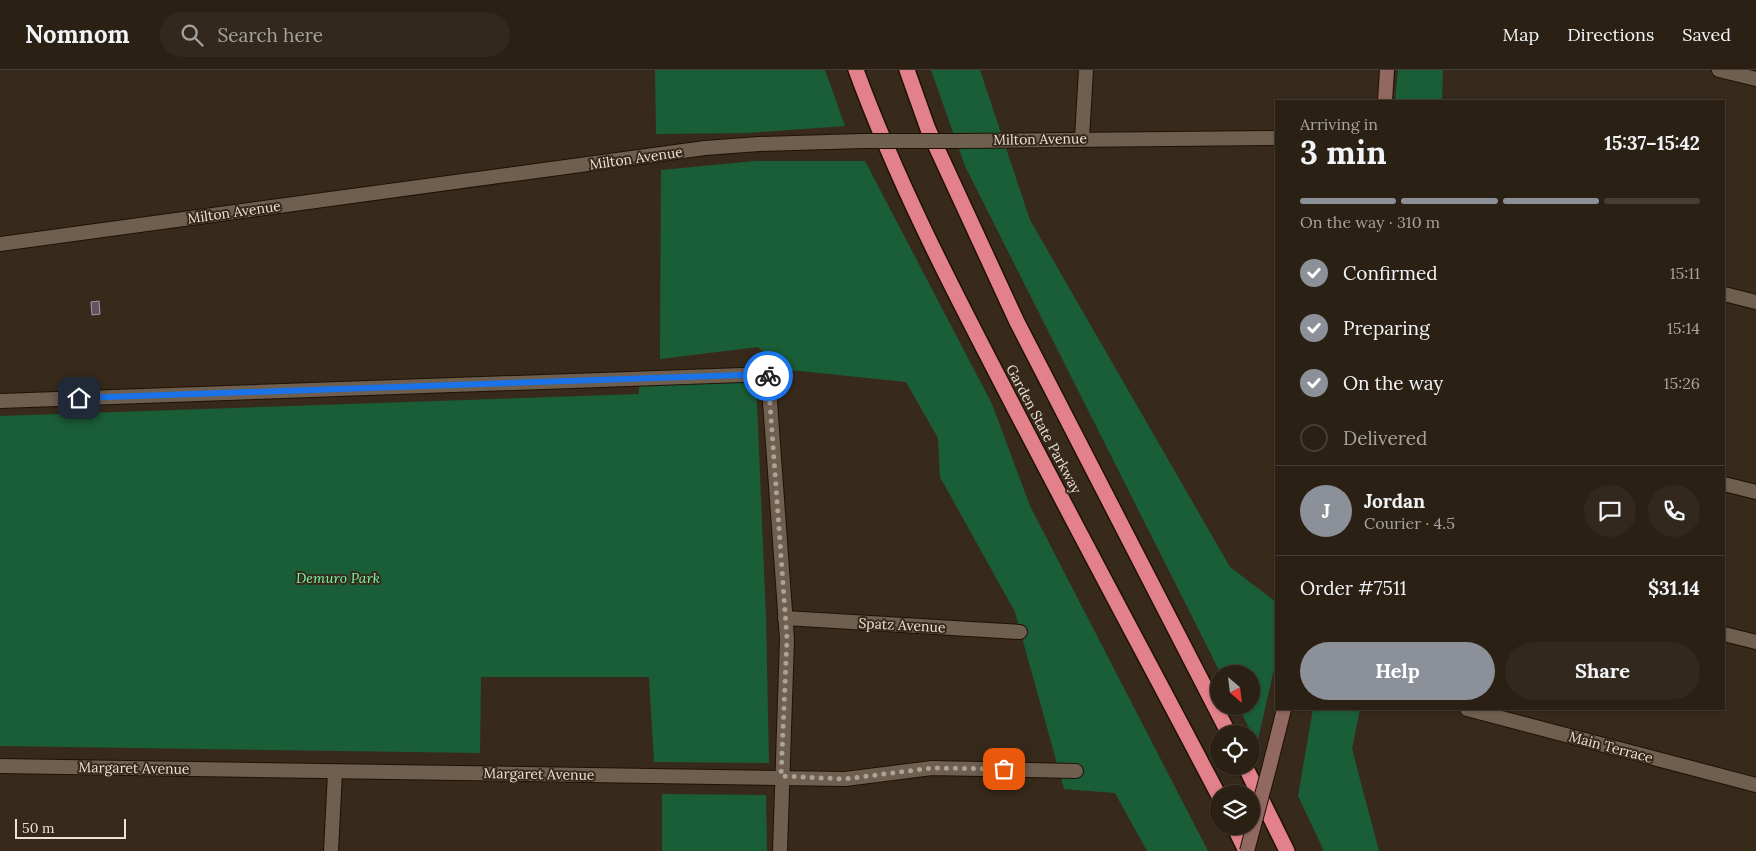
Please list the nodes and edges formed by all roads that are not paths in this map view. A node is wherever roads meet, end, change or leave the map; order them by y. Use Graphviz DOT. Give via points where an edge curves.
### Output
graph roads {
  1 [pos="856,70"];
  2 [pos="906,70"];
  3 [pos="1086,70"];
  4 [pos="1388,70"];
  5 [pos="1719,70"];
  6 [pos="1756,79"];
  7 [pos="1385,100"];
  8 [pos="1082,138"];
  9 [pos="1275,138"];
  10 [pos="0,244"];
  11 [pos="1725,294"];
  12 [pos="1756,302"];
  13 [pos="0,401"];
  14 [pos="1725,484"];
  15 [pos="1756,492"];
  16 [pos="785,618"];
  17 [pos="1020,632"];
  18 [pos="1725,634"];
  19 [pos="1756,642"];
  20 [pos="1284,710"];
  21 [pos="1471,710"];
  22 [pos="1224,725"];
  23 [pos="0,766"];
  24 [pos="1076,771"];
  25 [pos="335,772"];
  26 [pos="1249,775"];
  27 [pos="781,776"];
  28 [pos="1213,785"];
  29 [pos="1756,785"];
  30 [pos="1238,835"];
  31 [pos="331,851"];
  32 [pos="780,851"];
  33 [pos="1246,851"];
  34 [pos="1287,851"];
  1 -- 28 [label="highway, Garden State Parkway" via="879,131 926,234 1024,428"];
  2 -- 22 [label="highway, Garden State Parkway" via="928,129 1016,322"];
  3 -- 8 [label="street"];
  4 -- 7 [label="main road"];
  5 -- 6 [label="street"];
  8 -- 9 [label="street, Milton Avenue"];
  8 -- 10 [label="street, Milton Avenue, bridge" via="862,141 705,148"];
  11 -- 12 [label="street"];
  13 -- 16 [label="street" via="768,374"];
  14 -- 15 [label="street"];
  16 -- 17 [label="street, Spatz Avenue"];
  16 -- 27 [label="street" via="787,639"];
  18 -- 19 [label="street"];
  20 -- 33 [label="main road, bridge"];
  21 -- 29 [label="street, Main Terrace"];
  23 -- 25 [label="street, Margaret Avenue"];
  24 -- 27 [label="street, Margaret Avenue" via="932,768 845,779"];
  25 -- 27 [label="street, Margaret Avenue"];
  25 -- 31 [label="street"];
  26 -- 34 [label="highway"];
  27 -- 32 [label="street"];
  30 -- 33 [label="highway"];
}
